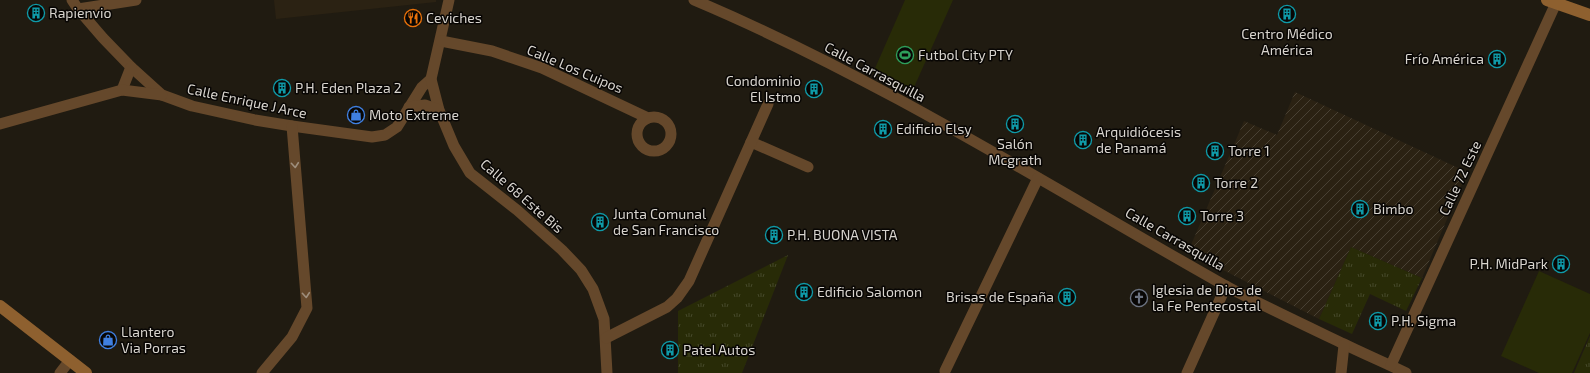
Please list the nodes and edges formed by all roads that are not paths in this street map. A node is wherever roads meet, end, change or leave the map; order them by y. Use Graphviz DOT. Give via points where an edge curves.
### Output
graph roads {
  1 [pos="136,0"];
  2 [pos="449,0"];
  3 [pos="694,0"];
  4 [pos="1552,1"];
  5 [pos="75,5"];
  6 [pos="1590,14"];
  7 [pos="441,41"];
  8 [pos="131,67"];
  9 [pos="431,79"];
  10 [pos="122,90"];
  11 [pos="162,95"];
  12 [pos="768,104"];
  13 [pos="409,107"];
  14 [pos="439,110"];
  15 [pos="648,118"];
  16 [pos="0,124"];
  17 [pos="292,126"];
  18 [pos="751,142"];
  19 [pos="808,167"];
  20 [pos="1038,178"];
  21 [pos="1226,286"];
  22 [pos="0,306"];
  23 [pos="606,338"];
  24 [pos="1344,345"];
  25 [pos="70,360"];
  26 [pos="1391,365"];
  27 [pos="945,371"];
  28 [pos="60,373"];
  29 [pos="86,373"];
  30 [pos="262,373"];
  31 [pos="607,373"];
  32 [pos="1187,373"];
  33 [pos="1341,373"];
  34 [pos="1406,373"];
  1 -- 5 [label="street"];
  2 -- 7 [label="street, Calle 68 Este Bis"];
  3 -- 20 [label="street, Calle Carrasquilla" via="856,77"];
  4 -- 6 [label="street"];
  4 -- 26 [label="street, Calle 72 Este"];
  5 -- 8 [label="street, Calle Enrique J Arce"];
  7 -- 9 [label="street, Calle 68 Este Bis"];
  7 -- 15 [label="street, Calle Los Cuipos" via="492,51 542,68"];
  8 -- 10 [label="street"];
  8 -- 11 [label="street, Calle Enrique J Arce"];
  9 -- 13 [label="street, Calle Enrique J Arce" via="422,87"];
  9 -- 14 [label="street, Calle 68 Este Bis"];
  10 -- 11 [label="street"];
  10 -- 16 [label="street"];
  11 -- 17 [label="street, Calle Enrique J Arce" via="192,106"];
  12 -- 18 [label="street"];
  13 -- 14 [label="street" via="425,105"];
  13 -- 17 [label="street, Calle Enrique J Arce" via="397,127 385,135 372,137"];
  14 -- 23 [label="street, Calle 68 Este Bis" via="454,146 470,173 517,210 581,270 600,304"];
  17 -- 30 [label="street, one-way" via="307,308 292,337"];
  18 -- 19 [label="street"];
  18 -- 23 [label="street" via="689,281 678,298 667,307"];
  20 -- 21 [label="street, Calle Carrasquilla"];
  20 -- 27 [label="street"];
  21 -- 24 [label="street, Calle Carrasquilla"];
  21 -- 32 [label="street"];
  22 -- 25 [label="street"];
  23 -- 31 [label="street, Calle 68 Este Bis"];
  24 -- 26 [label="street, Calle Carrasquilla"];
  24 -- 33 [label="street"];
  25 -- 28 [label="street"];
  25 -- 29 [label="street"];
  26 -- 34 [label="street, Calle Carrasquilla"];
}
